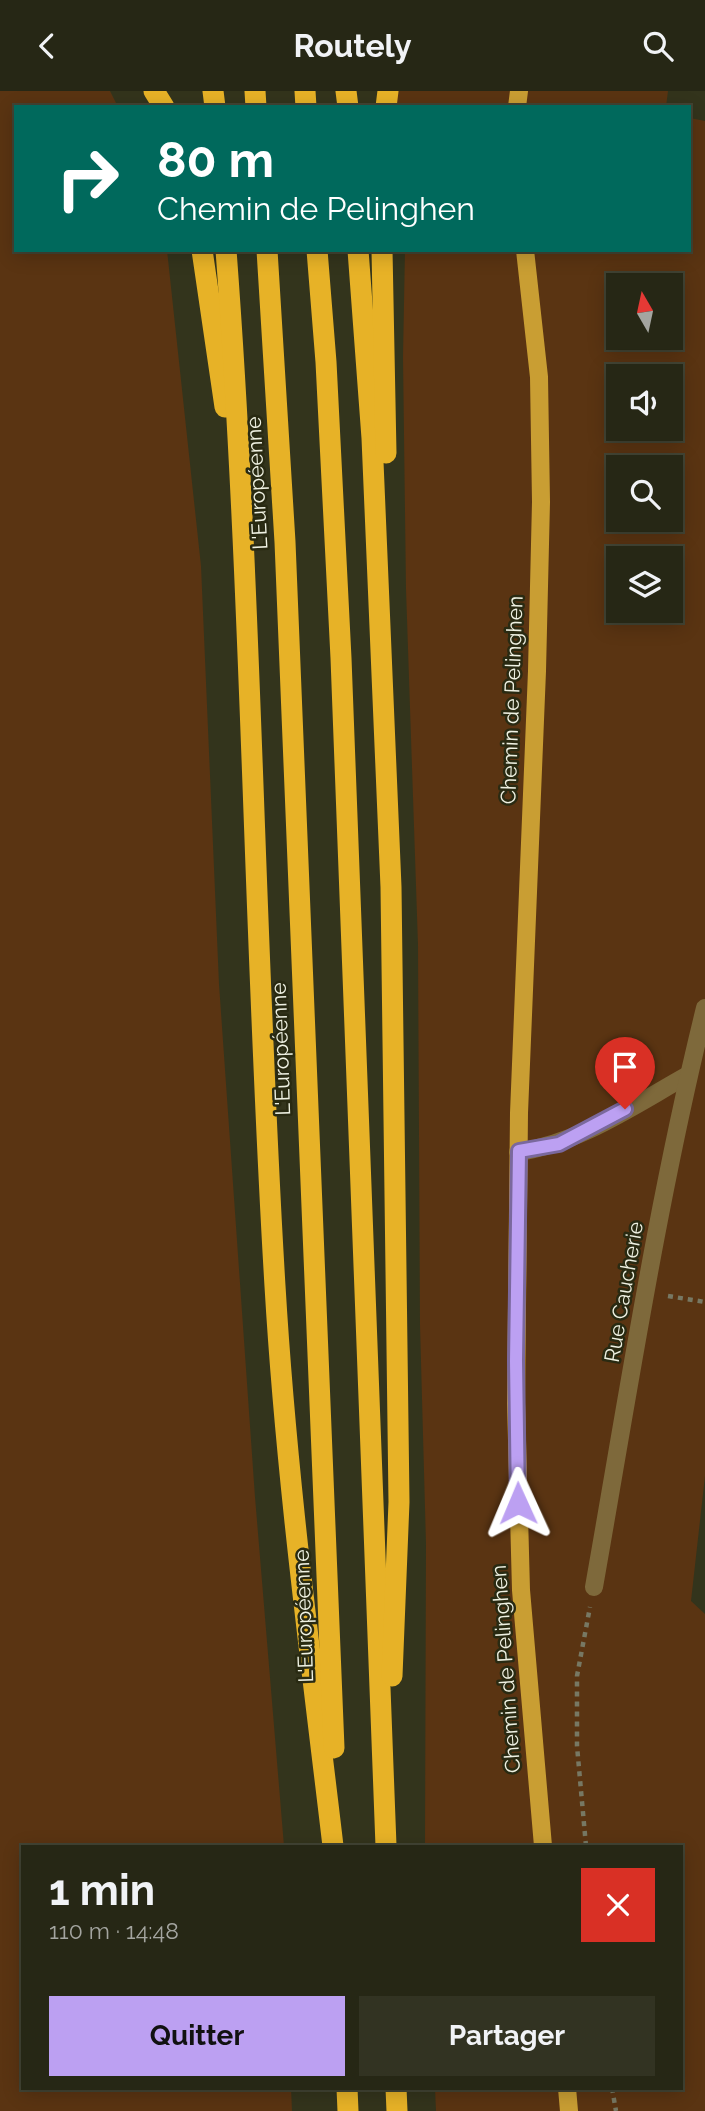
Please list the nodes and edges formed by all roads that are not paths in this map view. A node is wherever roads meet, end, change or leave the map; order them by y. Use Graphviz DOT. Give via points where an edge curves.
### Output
graph roads {
  1 [pos="202,252"];
  2 [pos="226,252"];
  3 [pos="267,252"];
  4 [pos="317,252"];
  5 [pos="358,252"];
  6 [pos="382,252"];
  7 [pos="525,252"];
  8 [pos="243,534"];
  9 [pos="380,602"];
  10 [pos="705,1008"];
  11 [pos="688,1075"];
  12 [pos="519,1151"];
  13 [pos="594,1587"];
  14 [pos="336,1845"];
  15 [pos="336,1845"];
  16 [pos="386,1845"];
  17 [pos="543,1845"];
  18 [pos="347,2090"];
  19 [pos="396,2090"];
  20 [pos="567,2090"];
  21 [pos="348,2111"];
  22 [pos="397,2111"];
  23 [pos="569,2111"];
  1 -- 8 [label="highway"];
  2 -- 8 [label="highway"];
  3 -- 15 [label="highway, L'Européenne" via="285,542"];
  4 -- 16 [label="highway" via="341,658"];
  5 -- 9 [label="highway"];
  6 -- 9 [label="highway" via="387,507"];
  7 -- 12 [label="main road, Chemin de Pelinghen" via="539,377 541,482"];
  8 -- 14 [label="highway" via="275,1287 293,1519"];
  9 -- 16 [label="highway" via="391,887 399,1503"];
  10 -- 11 [label="street, Rue Caucherie"];
  11 -- 12 [label="street" via="570,1139"];
  11 -- 13 [label="street, Rue Caucherie"];
  12 -- 17 [label="main road, Chemin de Pelinghen" via="518,1524"];
  18 -- 21 [label="highway"];
  19 -- 22 [label="highway"];
  20 -- 23 [label="main road"];
}
